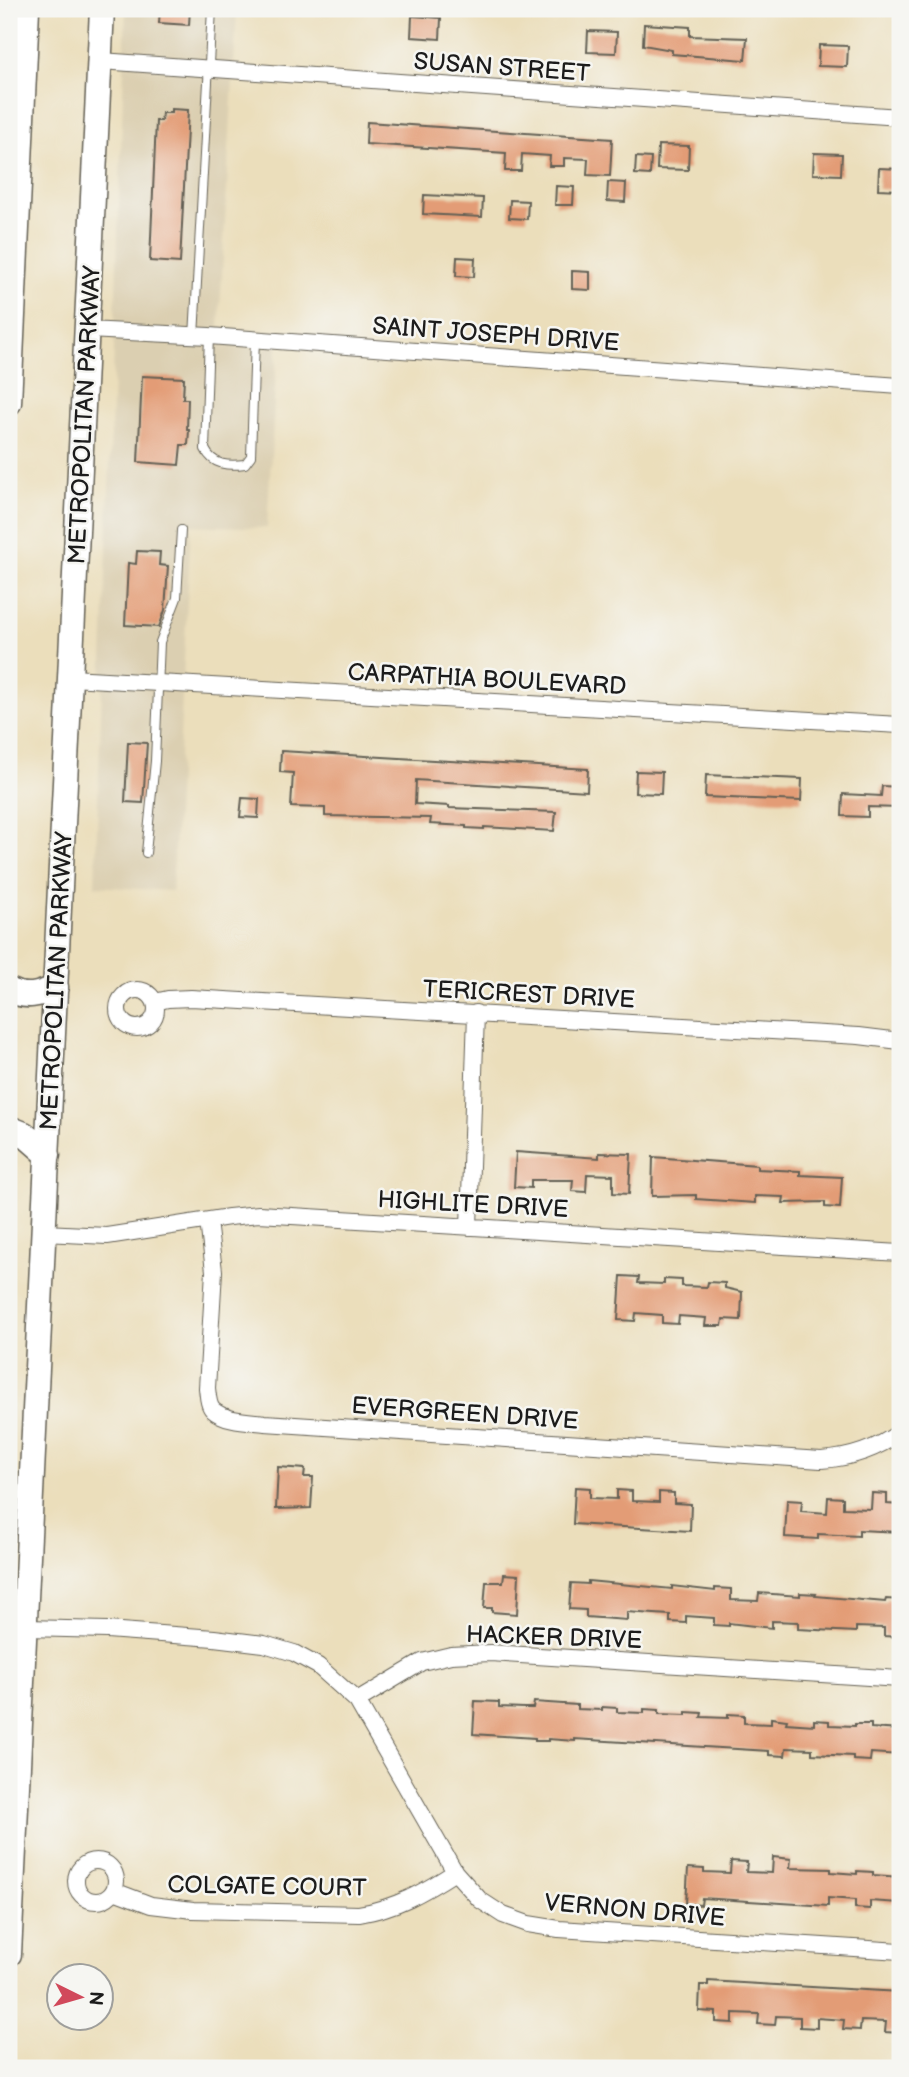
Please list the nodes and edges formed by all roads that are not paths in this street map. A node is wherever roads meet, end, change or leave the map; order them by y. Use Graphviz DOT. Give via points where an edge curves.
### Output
graph roads {
  1 [pos="27,9"];
  2 [pos="212,9"];
  3 [pos="100,11"];
  4 [pos="101,61"];
  5 [pos="208,69"];
  6 [pos="900,117"];
  7 [pos="88,330"];
  8 [pos="202,336"];
  9 [pos="255,339"];
  10 [pos="900,386"];
  11 [pos="9,400"];
  12 [pos="181,530"];
  13 [pos="71,678"];
  14 [pos="158,684"];
  15 [pos="900,725"];
  16 [pos="146,853"];
  17 [pos="56,987"];
  18 [pos="9,990"];
  19 [pos="155,1002"];
  20 [pos="476,1013"];
  21 [pos="900,1041"];
  22 [pos="9,1129"];
  23 [pos="47,1155"];
  24 [pos="208,1221"];
  25 [pos="469,1227"];
  26 [pos="44,1233"];
  27 [pos="900,1253"];
  28 [pos="900,1432"];
  29 [pos="26,1628"];
  30 [pos="900,1679"];
  31 [pos="357,1702"];
  32 [pos="12,1815"];
  33 [pos="455,1872"];
  34 [pos="114,1891"];
  35 [pos="900,1951"];
  36 [pos="9,1954"];
  1 -- 11 [label="main road"];
  2 -- 5 [label="lane"];
  3 -- 4 [label="main road, METROPOLITAN PARKWAY"];
  4 -- 5 [label="street, SUSAN STREET"];
  4 -- 7 [label="main road, METROPOLITAN PARKWAY"];
  5 -- 6 [label="street, SUSAN STREET"];
  5 -- 8 [label="lane"];
  7 -- 8 [label="street, SAINT JOSEPH DRIVE"];
  7 -- 13 [label="main road, METROPOLITAN PARKWAY"];
  8 -- 9 [label="street, SAINT JOSEPH DRIVE"];
  8 -- 9 [label="lane" via="205,449 220,464 246,464 251,456"];
  9 -- 10 [label="street, SAINT JOSEPH DRIVE"];
  12 -- 14 [label="lane" via="177,598 160,642"];
  13 -- 14 [label="street, CARPATHIA BOULEVARD"];
  13 -- 17 [label="main road, METROPOLITAN PARKWAY"];
  14 -- 15 [label="street, CARPATHIA BOULEVARD"];
  14 -- 16 [label="lane"];
  17 -- 18 [label="main road" via="29,996"];
  17 -- 23 [label="main road, METROPOLITAN PARKWAY"];
  19 -- 20 [label="street, TERICREST DRIVE" via="191,998"];
  20 -- 21 [label="street, TERICREST DRIVE"];
  20 -- 25 [label="street"];
  22 -- 23 [label="main road" via="24,1134"];
  23 -- 26 [label="main road, METROPOLITAN PARKWAY"];
  24 -- 25 [label="street, HIGHLITE DRIVE" via="259,1214"];
  24 -- 26 [label="street, HIGHLITE DRIVE" via="107,1236"];
  24 -- 28 [label="street, EVERGREEN DRIVE" via="214,1271 208,1401 213,1410 227,1416 278,1424 821,1460 873,1449"];
  25 -- 27 [label="street, HIGHLITE DRIVE"];
  26 -- 29 [label="main road, METROPOLITAN PARKWAY"];
  29 -- 31 [label="street" via="264,1644 318,1666"];
  29 -- 32 [label="main road, METROPOLITAN PARKWAY"];
  30 -- 31 [label="street, HACKER DRIVE" via="490,1653 422,1662"];
  31 -- 33 [label="street, VERNON DRIVE"];
  32 -- 36 [label="main road, METROPOLITAN PARKWAY"];
  33 -- 34 [label="street, COLGATE COURT" via="403,1903 359,1914 193,1910 151,1905"];
  33 -- 35 [label="street, VERNON DRIVE" via="480,1900 503,1915 559,1930"];
}
